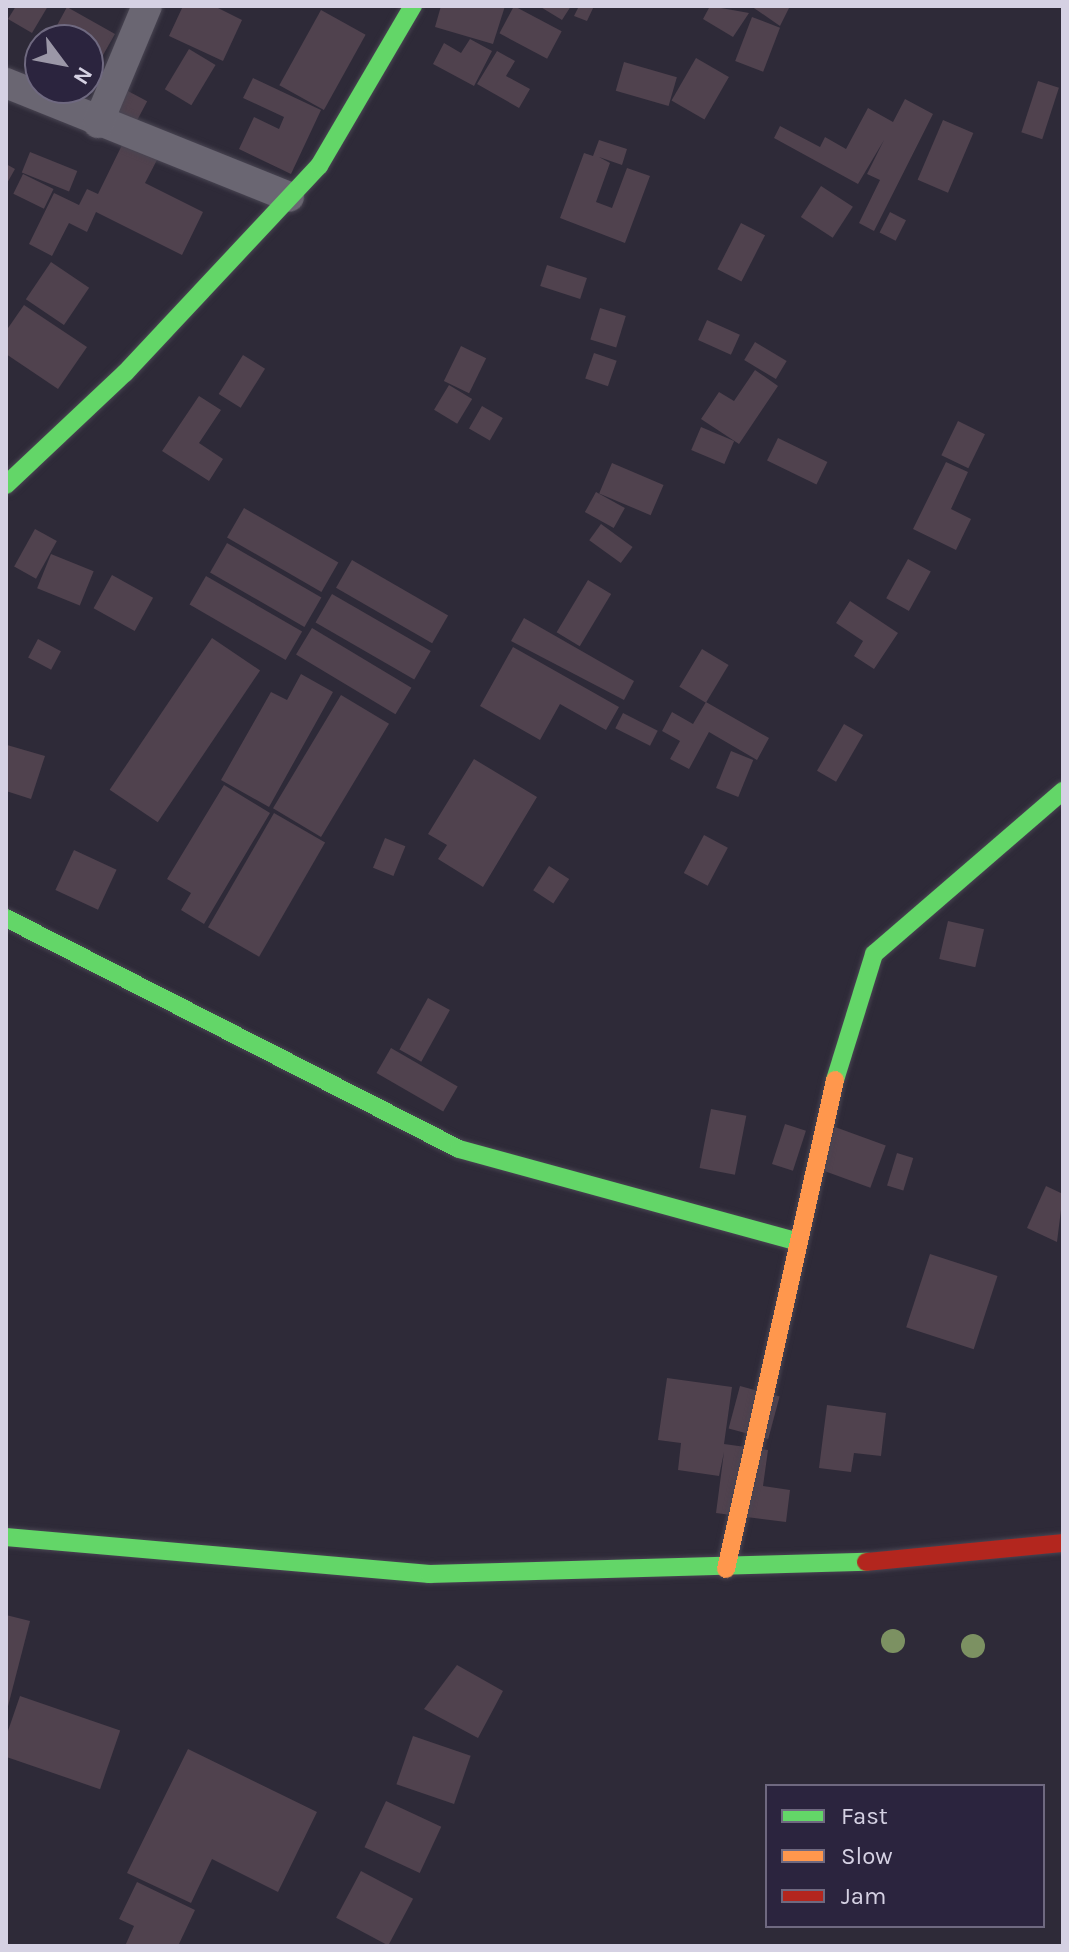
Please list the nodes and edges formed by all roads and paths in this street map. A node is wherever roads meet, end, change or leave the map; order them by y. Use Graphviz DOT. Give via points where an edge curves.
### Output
graph roads {
  1 [pos="147,6"];
  2 [pos="413,6"];
  3 [pos="6,83"];
  4 [pos="98,123"];
  5 [pos="289,197"];
  6 [pos="6,485"];
  7 [pos="1063,791"];
  8 [pos="6,918"];
  9 [pos="799,1242"];
  10 [pos="6,1537"];
  11 [pos="1063,1543"];
  12 [pos="726,1569"];
  1 -- 4 [label="street"];
  2 -- 5 [label="street" via="319,166"];
  3 -- 4 [label="street"];
  4 -- 5 [label="street"];
  5 -- 6 [label="street" via="125,373"];
  7 -- 9 [label="street" via="874,954 851,1011"];
  8 -- 9 [label="street" via="459,1149"];
  9 -- 12 [label="street"];
  10 -- 12 [label="street" via="217,1561 429,1574"];
  11 -- 12 [label="street" via="950,1557"];
}
